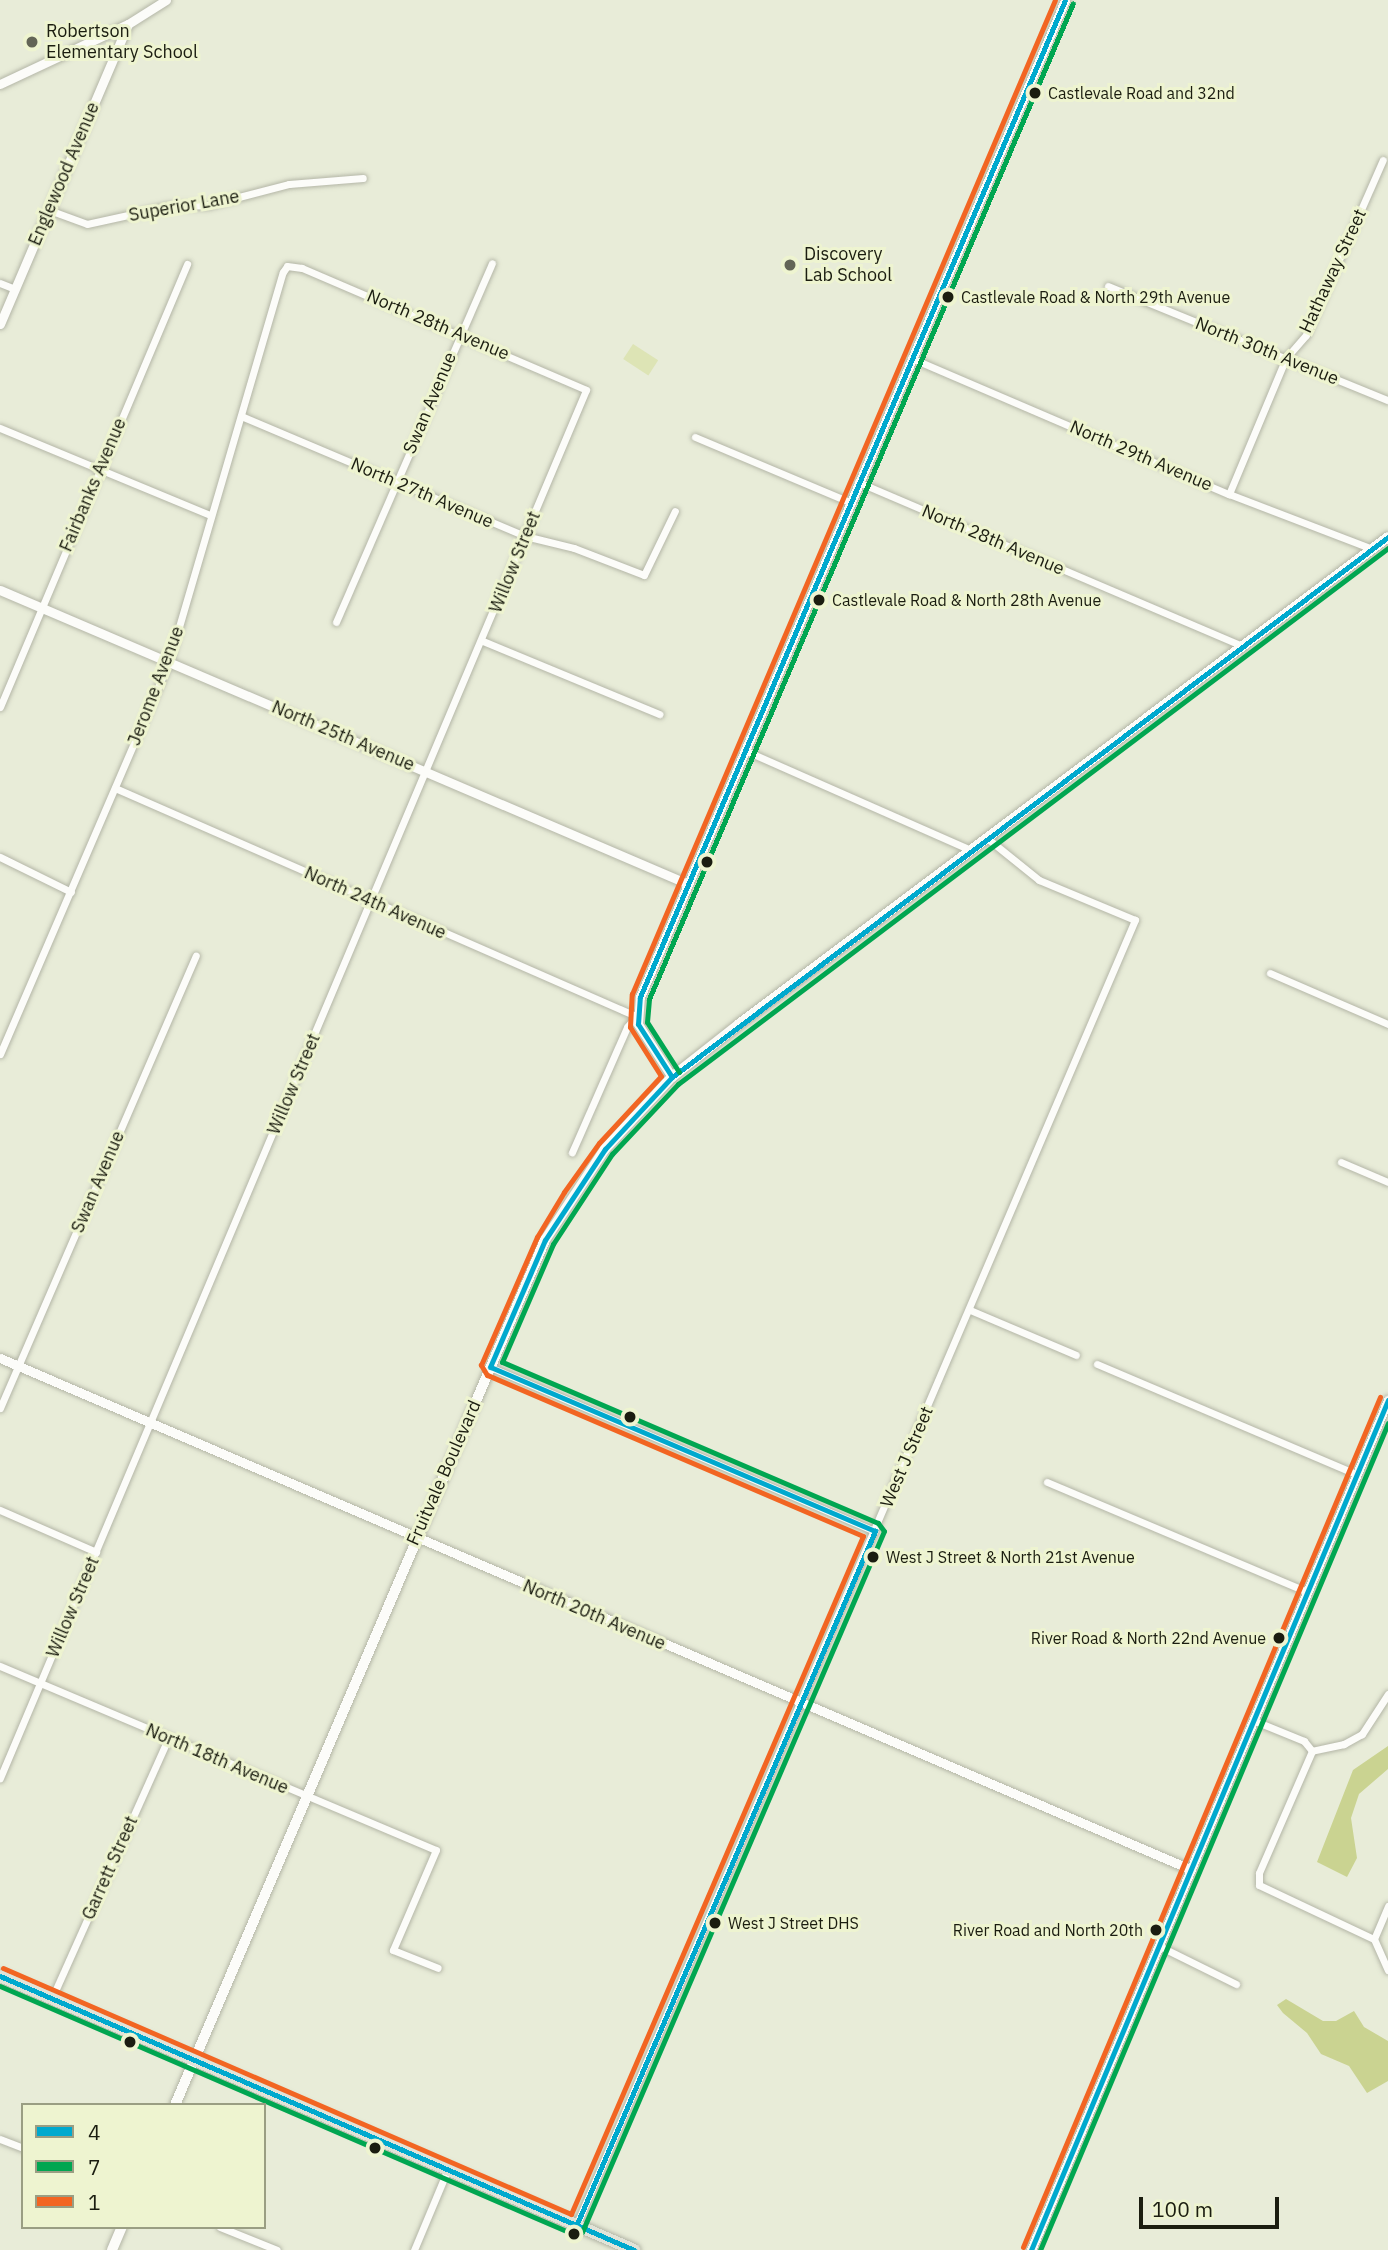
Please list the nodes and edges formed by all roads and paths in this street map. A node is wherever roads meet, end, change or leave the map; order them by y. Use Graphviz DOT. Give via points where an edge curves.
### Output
graph roads {
  1 [pos="149,0"];
  2 [pos="166,0"];
  3 [pos="1065,0"];
  4 [pos="144,10"];
  5 [pos="128,24"];
  6 [pos="0,84"];
  7 [pos="1383,160"];
  8 [pos="363,178"];
  9 [pos="48,210"];
  10 [pos="492,263"];
  11 [pos="187,264"];
  12 [pos="287,266"];
  13 [pos="0,283"];
  14 [pos="1108,286"];
  15 [pos="15,289"];
  16 [pos="0,324"];
  17 [pos="459,333"];
  18 [pos="911,358"];
  19 [pos="1286,358"];
  20 [pos="586,390"];
  21 [pos="1388,400"];
  22 [pos="241,416"];
  23 [pos="0,428"];
  24 [pos="695,436"];
  25 [pos="100,468"];
  26 [pos="397,482"];
  27 [pos="858,482"];
  28 [pos="1229,494"];
  29 [pos="850,502"];
  30 [pos="675,511"];
  31 [pos="211,515"];
  32 [pos="525,536"];
  33 [pos="1388,537"];
  34 [pos="1373,549"];
  35 [pos="0,590"];
  36 [pos="40,608"];
  37 [pos="336,622"];
  38 [pos="483,640"];
  39 [pos="1243,646"];
  40 [pos="169,661"];
  41 [pos="0,707"];
  42 [pos="660,714"];
  43 [pos="744,750"];
  44 [pos="425,771"];
  45 [pos="115,788"];
  46 [pos="987,838"];
  47 [pos="971,850"];
  48 [pos="0,857"];
  49 [pos="686,883"];
  50 [pos="71,892"];
  51 [pos="372,901"];
  52 [pos="195,956"];
  53 [pos="1270,973"];
  54 [pos="636,1016"];
  55 [pos="1388,1024"];
  56 [pos="0,1054"];
  57 [pos="672,1077"];
  58 [pos="572,1152"];
  59 [pos="1341,1162"];
  60 [pos="1388,1182"];
  61 [pos="970,1310"];
  62 [pos="1076,1355"];
  63 [pos="0,1358"];
  64 [pos="1097,1364"];
  65 [pos="18,1366"];
  66 [pos="490,1367"];
  67 [pos="1388,1400"];
  68 [pos="0,1408"];
  69 [pos="149,1422"];
  70 [pos="1356,1474"];
  71 [pos="1047,1482"];
  72 [pos="0,1510"];
  73 [pos="875,1531"];
  74 [pos="415,1538"];
  75 [pos="96,1552"];
  76 [pos="1307,1592"];
  77 [pos="0,1666"];
  78 [pos="41,1683"];
  79 [pos="1388,1694"];
  80 [pos="802,1704"];
  81 [pos="1255,1721"];
  82 [pos="168,1739"];
  83 [pos="1312,1751"];
  84 [pos="0,1778"];
  85 [pos="305,1796"];
  86 [pos="1190,1869"];
  87 [pos="1388,1906"];
  88 [pos="1374,1939"];
  89 [pos="1159,1946"];
  90 [pos="438,1968"];
  91 [pos="1388,1970"];
  92 [pos="0,1976"];
  93 [pos="1236,1984"];
  94 [pos="52,1998"];
  95 [pos="194,2060"];
  96 [pos="176,2103"];
  97 [pos="0,2139"];
  98 [pos="21,2147"];
  99 [pos="447,2171"];
  100 [pos="576,2225"];
  101 [pos="121,2229"];
  102 [pos="225,2229"];
  103 [pos="256,2242"];
  104 [pos="113,2250"];
  105 [pos="253,2250"];
  106 [pos="277,2250"];
  107 [pos="414,2250"];
  108 [pos="634,2250"];
  109 [pos="1031,2250"];
  1 -- 4 [label="street"];
  2 -- 4 [label="street"];
  3 -- 18 [label="street"];
  4 -- 5 [label="street"];
  5 -- 6 [label="street"];
  5 -- 9 [label="street, Englewood Avenue"];
  7 -- 19 [label="street, Hathaway Street" via="1306,335"];
  8 -- 9 [label="street, Superior Lane" via="289,184 208,205 169,206 87,224"];
  9 -- 15 [label="street, Englewood Avenue"];
  10 -- 17 [label="street, Swan Avenue"];
  11 -- 25 [label="street, Fairbanks Avenue"];
  12 -- 17 [label="street, North 28th Avenue" via="302,268"];
  12 -- 22 [label="street, Jerome Avenue"];
  13 -- 15 [label="street"];
  14 -- 19 [label="street, North 30th Avenue"];
  15 -- 16 [label="street, Englewood Avenue"];
  17 -- 20 [label="street, North 28th Avenue"];
  17 -- 26 [label="street, Swan Avenue"];
  18 -- 27 [label="street"];
  18 -- 28 [label="street, North 29th Avenue"];
  19 -- 21 [label="street, North 30th Avenue"];
  19 -- 28 [label="street, Hathaway Street"];
  20 -- 32 [label="street, Willow Street"];
  22 -- 26 [label="street, North 27th Avenue"];
  22 -- 31 [label="street, Jerome Avenue"];
  23 -- 25 [label="street"];
  24 -- 29 [label="street"];
  25 -- 31 [label="street"];
  25 -- 36 [label="street, Fairbanks Avenue"];
  26 -- 32 [label="street, North 27th Avenue"];
  26 -- 37 [label="street, Swan Avenue"];
  27 -- 29 [label="street"];
  27 -- 39 [label="street, North 28th Avenue"];
  28 -- 34 [label="street, North 29th Avenue"];
  29 -- 43 [label="street"];
  30 -- 32 [label="street, North 27th Avenue" via="644,575 574,548"];
  31 -- 40 [label="street, Jerome Avenue"];
  32 -- 38 [label="street, Willow Street"];
  33 -- 34 [label="main road, Fruitvale Boulevard"];
  34 -- 39 [label="main road, Fruitvale Boulevard"];
  35 -- 36 [label="street, North 25th Avenue"];
  36 -- 40 [label="street, North 25th Avenue"];
  36 -- 41 [label="street, Fairbanks Avenue"];
  38 -- 42 [label="street"];
  38 -- 44 [label="street, Willow Street"];
  39 -- 46 [label="main road, Fruitvale Boulevard"];
  40 -- 44 [label="street, North 25th Avenue"];
  40 -- 45 [label="street, Jerome Avenue"];
  43 -- 47 [label="street"];
  43 -- 49 [label="street"];
  44 -- 49 [label="street, North 25th Avenue"];
  44 -- 51 [label="street, Willow Street"];
  45 -- 50 [label="street, Jerome Avenue"];
  45 -- 51 [label="street, North 24th Avenue"];
  46 -- 47 [label="main road, Fruitvale Boulevard"];
  46 -- 61 [label="street, West J Street" via="1039,880 1135,920"];
  47 -- 57 [label="main road, Fruitvale Boulevard"];
  48 -- 50 [label="street"];
  49 -- 54 [label="street" via="639,997"];
  50 -- 56 [label="street, Jerome Avenue"];
  51 -- 54 [label="street, North 24th Avenue"];
  51 -- 69 [label="street, Willow Street"];
  52 -- 65 [label="street, Swan Avenue"];
  53 -- 55 [label="street"];
  54 -- 57 [label="street"];
  54 -- 58 [label="street"];
  57 -- 66 [label="main road, Fruitvale Boulevard" via="605,1149 570,1197 545,1240"];
  59 -- 60 [label="street"];
  61 -- 62 [label="street"];
  61 -- 73 [label="street, West J Street"];
  63 -- 65 [label="street, North 20th Avenue"];
  64 -- 70 [label="street"];
  65 -- 68 [label="street, Swan Avenue"];
  65 -- 69 [label="street, North 20th Avenue"];
  66 -- 73 [label="street"];
  66 -- 74 [label="main road, Fruitvale Boulevard"];
  67 -- 70 [label="street"];
  69 -- 74 [label="street, North 20th Avenue"];
  69 -- 75 [label="street, Willow Street"];
  70 -- 76 [label="street"];
  71 -- 76 [label="street"];
  72 -- 75 [label="street"];
  73 -- 80 [label="street, West J Street"];
  74 -- 80 [label="street, North 20th Avenue"];
  74 -- 85 [label="main road, Fruitvale Boulevard"];
  75 -- 78 [label="street, Willow Street"];
  76 -- 81 [label="street"];
  77 -- 78 [label="street, North 18th Avenue"];
  78 -- 82 [label="street, North 18th Avenue"];
  78 -- 84 [label="street, Willow Street"];
  79 -- 83 [label="street" via="1362,1734 1344,1744"];
  80 -- 86 [label="street, North 20th Avenue"];
  80 -- 100 [label="street, West J Street"];
  81 -- 83 [label="street" via="1304,1741"];
  81 -- 86 [label="street"];
  82 -- 85 [label="street, North 18th Avenue"];
  82 -- 94 [label="street, Garrett Street"];
  83 -- 88 [label="street" via="1259,1873 1259,1885"];
  85 -- 90 [label="street, North 18th Avenue" via="436,1850 393,1950"];
  85 -- 95 [label="main road, Fruitvale Boulevard"];
  86 -- 89 [label="street"];
  87 -- 88 [label="street"];
  88 -- 91 [label="street"];
  89 -- 93 [label="street"];
  89 -- 109 [label="street"];
  92 -- 94 [label="main road"];
  94 -- 95 [label="main road"];
  95 -- 96 [label="main road, Fruitvale Boulevard"];
  95 -- 99 [label="main road"];
  97 -- 98 [label="street"];
  99 -- 100 [label="main road"];
  99 -- 107 [label="street"];
  100 -- 108 [label="main road"];
  101 -- 104 [label="main road"];
  102 -- 103 [label="street"];
  103 -- 105 [label="street"];
  103 -- 106 [label="street"];
}
